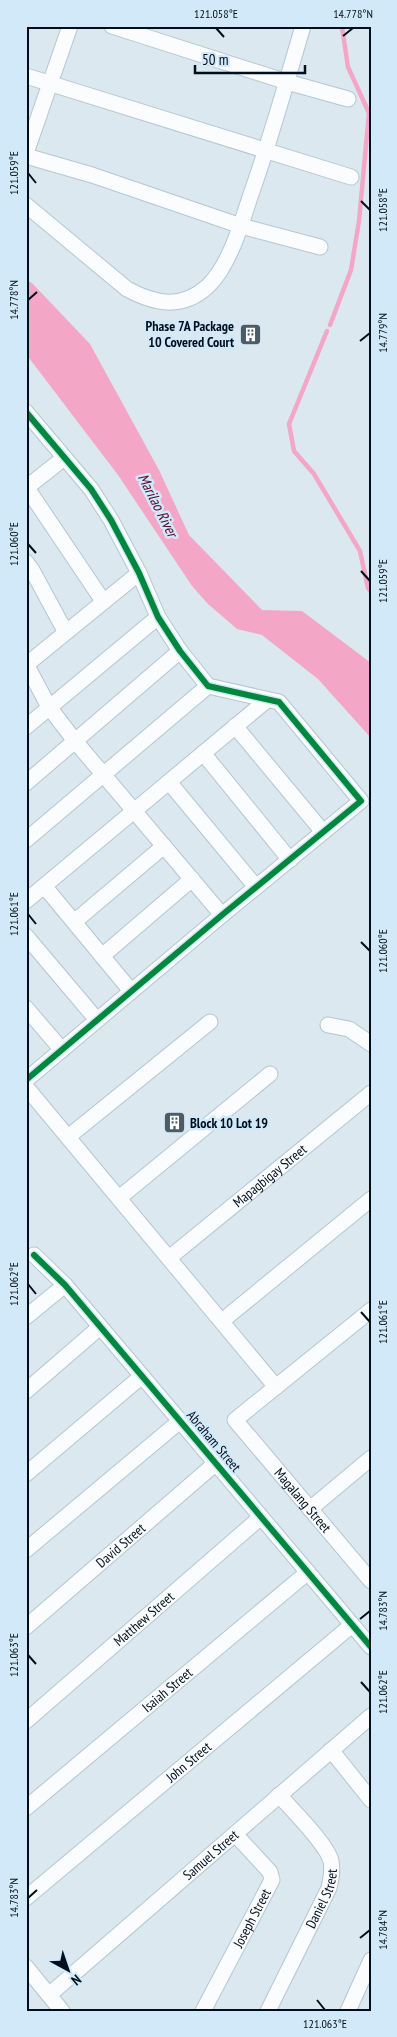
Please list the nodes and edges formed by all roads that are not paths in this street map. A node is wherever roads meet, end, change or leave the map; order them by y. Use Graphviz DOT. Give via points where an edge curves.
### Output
graph roads {
  1 [pos="70,26"];
  2 [pos="112,26"];
  3 [pos="303,26"];
  4 [pos="26,76"];
  5 [pos="287,82"];
  6 [pos="50,84"];
  7 [pos="348,99"];
  8 [pos="266,152"];
  9 [pos="26,155"];
  10 [pos="351,177"];
  11 [pos="26,205"];
  12 [pos="240,226"];
  13 [pos="320,248"];
  14 [pos="28,418"];
  15 [pos="64,458"];
  16 [pos="26,488"];
  17 [pos="26,562"];
  18 [pos="139,572"];
  19 [pos="103,601"];
  20 [pos="158,617"];
  21 [pos="65,632"];
  22 [pos="180,651"];
  23 [pos="26,665"];
  24 [pos="208,686"];
  25 [pos="267,700"];
  26 [pos="49,707"];
  27 [pos="26,726"];
  28 [pos="235,726"];
  29 [pos="75,741"];
  30 [pos="203,753"];
  31 [pos="103,775"];
  32 [pos="169,782"];
  33 [pos="26,783"];
  34 [pos="134,811"];
  35 [pos="324,832"];
  36 [pos="26,840"];
  37 [pos="164,846"];
  38 [pos="290,860"];
  39 [pos="192,879"];
  40 [pos="45,887"];
  41 [pos="256,887"];
  42 [pos="27,901"];
  43 [pos="222,915"];
  44 [pos="74,922"];
  45 [pos="26,936"];
  46 [pos="102,956"];
  47 [pos="131,992"];
  48 [pos="26,1008"];
  49 [pos="97,1020"];
  50 [pos="210,1022"];
  51 [pos="328,1025"];
  52 [pos="371,1044"];
  53 [pos="62,1050"];
  54 [pos="270,1074"];
  55 [pos="26,1080"];
  56 [pos="26,1087"];
  57 [pos="371,1092"];
  58 [pos="68,1137"];
  59 [pos="119,1198"];
  60 [pos="371,1199"];
  61 [pos="34,1255"];
  62 [pos="169,1258"];
  63 [pos="65,1285"];
  64 [pos="371,1310"];
  65 [pos="26,1317"];
  66 [pos="222,1321"];
  67 [pos="100,1327"];
  68 [pos="142,1376"];
  69 [pos="276,1386"];
  70 [pos="26,1391"];
  71 [pos="180,1420"];
  72 [pos="371,1458"];
  73 [pos="216,1464"];
  74 [pos="26,1474"];
  75 [pos="310,1509"];
  76 [pos="262,1517"];
  77 [pos="26,1550"];
  78 [pos="308,1572"];
  79 [pos="371,1581"];
  80 [pos="352,1625"];
  81 [pos="26,1627"];
  82 [pos="371,1646"];
  83 [pos="371,1716"];
  84 [pos="26,1721"];
  85 [pos="331,1750"];
  86 [pos="280,1795"];
  87 [pos="371,1800"];
  88 [pos="26,1808"];
  89 [pos="235,1834"];
  90 [pos="26,1898"];
  91 [pos="371,1960"];
  92 [pos="26,1967"];
  93 [pos="49,1994"];
  94 [pos="62,2011"];
  95 [pos="203,2011"];
  96 [pos="268,2011"];
  97 [pos="348,2011"];
  1 -- 6 [label="street"];
  2 -- 5 [label="street"];
  3 -- 5 [label="street"];
  4 -- 6 [label="street"];
  5 -- 7 [label="street"];
  5 -- 8 [label="street"];
  6 -- 8 [label="street"];
  6 -- 9 [label="street"];
  8 -- 10 [label="street"];
  8 -- 12 [label="street"];
  9 -- 12 [label="street"];
  11 -- 12 [label="street" via="127,289 158,302 181,301 206,287 219,274"];
  12 -- 13 [label="street"];
  14 -- 15 [label="street"];
  15 -- 16 [label="street"];
  15 -- 18 [label="street" via="112,520"];
  16 -- 19 [label="street"];
  17 -- 21 [label="street"];
  18 -- 19 [label="street"];
  18 -- 20 [label="street"];
  19 -- 21 [label="street"];
  20 -- 22 [label="street"];
  20 -- 26 [label="street"];
  21 -- 23 [label="street"];
  22 -- 24 [label="street"];
  22 -- 29 [label="street"];
  23 -- 26 [label="street"];
  24 -- 25 [label="street"];
  24 -- 31 [label="street"];
  25 -- 28 [label="street"];
  25 -- 35 [label="street" via="279,702 362,801"];
  26 -- 27 [label="street"];
  26 -- 29 [label="street"];
  28 -- 30 [label="street"];
  28 -- 35 [label="street"];
  29 -- 31 [label="street"];
  29 -- 33 [label="street"];
  30 -- 32 [label="street"];
  30 -- 38 [label="street"];
  31 -- 34 [label="street"];
  31 -- 36 [label="street"];
  32 -- 34 [label="street"];
  32 -- 41 [label="street"];
  34 -- 37 [label="street"];
  34 -- 40 [label="street"];
  35 -- 38 [label="street"];
  37 -- 39 [label="street"];
  37 -- 44 [label="street"];
  38 -- 41 [label="street"];
  39 -- 43 [label="street"];
  39 -- 46 [label="street"];
  40 -- 42 [label="street"];
  40 -- 44 [label="street"];
  41 -- 43 [label="street"];
  43 -- 47 [label="street"];
  44 -- 46 [label="street"];
  45 -- 49 [label="street"];
  46 -- 47 [label="street"];
  47 -- 49 [label="street"];
  48 -- 53 [label="street"];
  49 -- 53 [label="street"];
  50 -- 58 [label="street"];
  51 -- 52 [label="street" via="349,1029"];
  53 -- 55 [label="street"];
  54 -- 59 [label="street"];
  56 -- 58 [label="street"];
  57 -- 62 [label="street, Mapagbigay Street"];
  58 -- 59 [label="street"];
  59 -- 62 [label="street"];
  60 -- 66 [label="street"];
  61 -- 63 [label="street, Abraham Street"];
  62 -- 66 [label="street"];
  63 -- 65 [label="street"];
  63 -- 67 [label="street, Abraham Street"];
  64 -- 69 [label="street"];
  66 -- 69 [label="street"];
  67 -- 68 [label="street, Abraham Street"];
  67 -- 70 [label="street"];
  68 -- 71 [label="street, Abraham Street"];
  68 -- 74 [label="street"];
  69 -- 75 [label="street, Magalang Street" via="235,1420"];
  71 -- 73 [label="street, Abraham Street"];
  71 -- 77 [label="street"];
  72 -- 75 [label="street"];
  73 -- 76 [label="street, Abraham Street"];
  73 -- 81 [label="street, David Street"];
  75 -- 79 [label="street, Magalang Street"];
  76 -- 78 [label="street, Abraham Street"];
  76 -- 84 [label="street, Matthew Street"];
  78 -- 80 [label="street, Abraham Street"];
  78 -- 88 [label="street, Isaiah Street"];
  80 -- 82 [label="street, Abraham Street"];
  80 -- 90 [label="street, John Street"];
  83 -- 85 [label="street, Samuel Street"];
  85 -- 86 [label="street, Samuel Street"];
  85 -- 87 [label="street"];
  86 -- 89 [label="street, Samuel Street"];
  86 -- 96 [label="street, Daniel Street" via="323,1845 331,1858 333,1873 329,1888"];
  89 -- 93 [label="street, Samuel Street"];
  89 -- 95 [label="street, Joseph Street" via="270,1872 272,1880"];
  91 -- 97 [label="street"];
  92 -- 93 [label="street"];
  93 -- 94 [label="street"];
}
